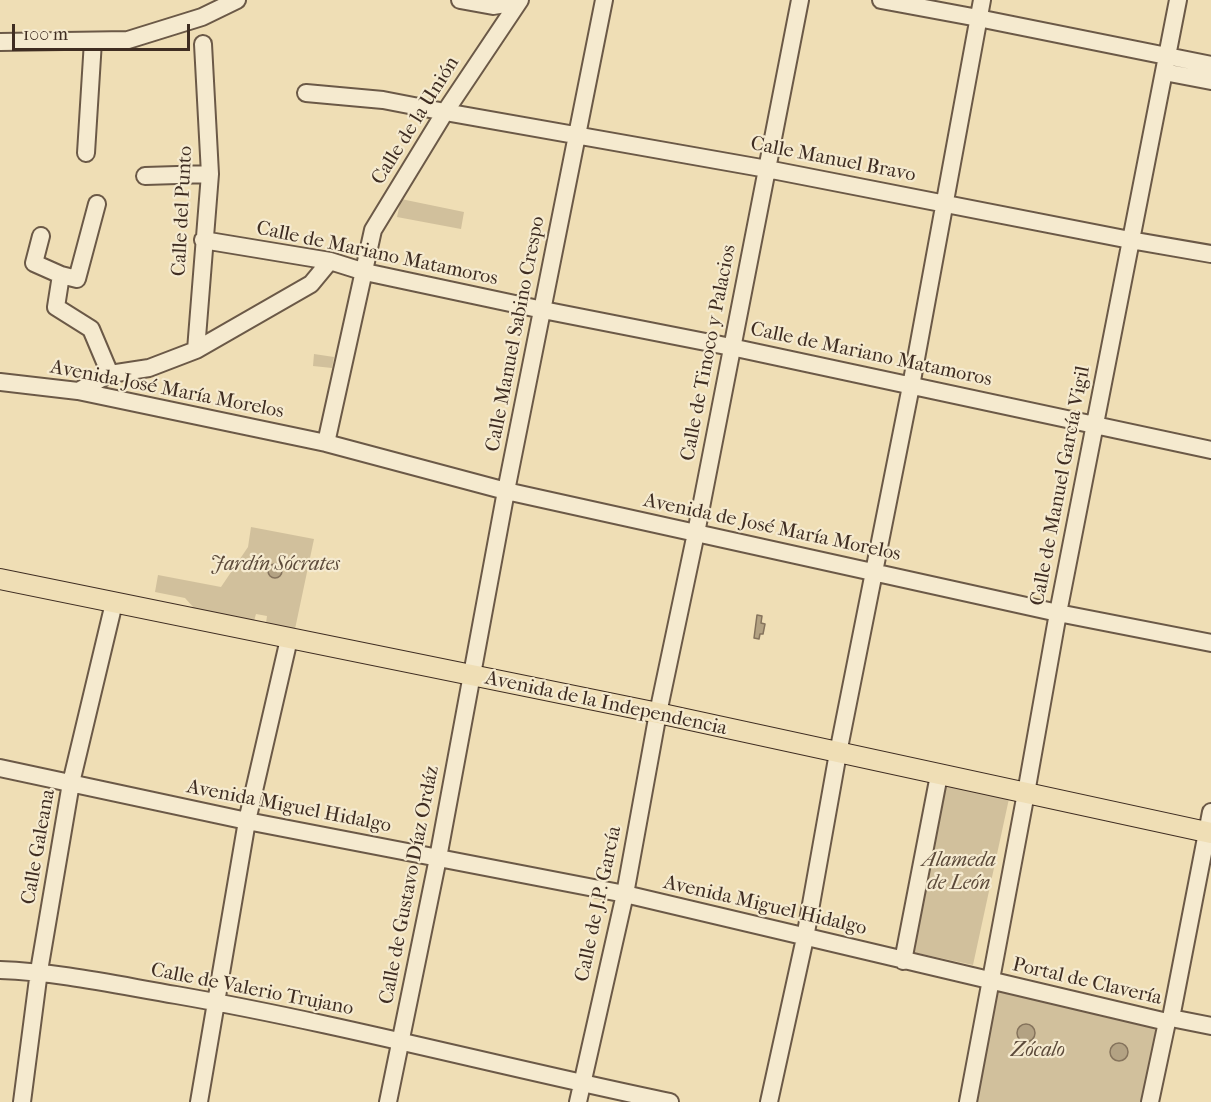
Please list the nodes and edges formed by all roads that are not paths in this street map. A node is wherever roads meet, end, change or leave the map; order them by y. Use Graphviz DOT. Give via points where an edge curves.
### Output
graph roads {
  1 [pos="237,0"];
  2 [pos="460,0"];
  3 [pos="604,0"];
  4 [pos="800,0"];
  5 [pos="881,0"];
  6 [pos="982,0"];
  7 [pos="1178,0"];
  8 [pos="518,1"];
  9 [pos="978,18"];
  10 [pos="93,40"];
  11 [pos="0,42"];
  12 [pos="203,43"];
  13 [pos="1166,64"];
  14 [pos="1211,65"];
  15 [pos="1211,81"];
  16 [pos="306,93"];
  17 [pos="445,112"];
  18 [pos="576,135"];
  19 [pos="86,153"];
  20 [pos="767,169"];
  21 [pos="210,174"];
  22 [pos="145,176"];
  23 [pos="944,203"];
  24 [pos="97,204"];
  25 [pos="41,236"];
  26 [pos="203,240"];
  27 [pos="1130,240"];
  28 [pos="1211,254"];
  29 [pos="330,261"];
  30 [pos="365,272"];
  31 [pos="61,275"];
  32 [pos="543,310"];
  33 [pos="731,346"];
  34 [pos="196,350"];
  35 [pos="111,374"];
  36 [pos="0,382"];
  37 [pos="911,386"];
  38 [pos="78,391"];
  39 [pos="1094,424"];
  40 [pos="326,443"];
  41 [pos="1211,450"];
  42 [pos="506,491"];
  43 [pos="696,532"];
  44 [pos="875,571"];
  45 [pos="0,579"];
  46 [pos="114,603"];
  47 [pos="1058,613"];
  48 [pos="289,639"];
  49 [pos="1211,644"];
  50 [pos="473,676"];
  51 [pos="658,713"];
  52 [pos="838,754"];
  53 [pos="0,768"];
  54 [pos="939,775"];
  55 [pos="71,783"];
  56 [pos="1026,793"];
  57 [pos="1211,812"];
  58 [pos="247,821"];
  59 [pos="1209,832"];
  60 [pos="438,858"];
  61 [pos="625,894"];
  62 [pos="805,938"];
  63 [pos="903,961"];
  64 [pos="0,970"];
  65 [pos="39,971"];
  66 [pos="991,982"];
  67 [pos="215,1002"];
  68 [pos="1169,1020"];
  69 [pos="1211,1026"];
  70 [pos="401,1041"];
  71 [pos="581,1082"];
  72 [pos="22,1102"];
  73 [pos="199,1102"];
  74 [pos="388,1102"];
  75 [pos="578,1102"];
  76 [pos="670,1102"];
  77 [pos="769,1102"];
  78 [pos="968,1102"];
  79 [pos="1150,1102"];
  1 -- 10 [label="street" via="196,20 128,40"];
  2 -- 8 [label="street" via="493,6"];
  3 -- 18 [label="street, Calle Manuel Sabino Crespo"];
  4 -- 20 [label="street, Calle de Tinoco y Palacios"];
  5 -- 9 [label="street"];
  6 -- 9 [label="street"];
  7 -- 13 [label="street, Calle de Manuel García Vigil"];
  8 -- 17 [label="street, Calle de la Unión"];
  9 -- 13 [label="street"];
  9 -- 23 [label="street"];
  10 -- 11 [label="street"];
  10 -- 19 [label="street"];
  12 -- 21 [label="street, Calle del Punto"];
  13 -- 14 [label="street"];
  13 -- 15 [label="street"];
  13 -- 27 [label="street, Calle de Manuel García Vigil"];
  16 -- 17 [label="street, Calle Manuel Bravo" via="383,100"];
  17 -- 18 [label="street, Calle Manuel Bravo"];
  17 -- 30 [label="street, Calle de la Unión" via="373,230"];
  18 -- 20 [label="street, Calle Manuel Bravo"];
  18 -- 32 [label="street, Calle Manuel Sabino Crespo"];
  20 -- 23 [label="street, Calle Manuel Bravo"];
  20 -- 33 [label="street, Calle de Tinoco y Palacios"];
  21 -- 22 [label="street"];
  21 -- 26 [label="street, Calle del Punto"];
  23 -- 27 [label="street, Calle Manuel Bravo"];
  23 -- 37 [label="street"];
  24 -- 31 [label="street" via="77,279"];
  25 -- 31 [label="street" via="34,263"];
  26 -- 29 [label="street, Calle de Mariano Matamoros"];
  26 -- 34 [label="street, Calle del Punto"];
  27 -- 28 [label="street, Calle Manuel Bravo"];
  27 -- 39 [label="street, Calle de Manuel García Vigil"];
  29 -- 30 [label="street, Calle de Mariano Matamoros"];
  29 -- 34 [label="street" via="311,284"];
  30 -- 32 [label="street, Calle de Mariano Matamoros"];
  30 -- 40 [label="street, Calle de la Unión"];
  31 -- 35 [label="street" via="56,306 91,329"];
  32 -- 33 [label="street, Calle de Mariano Matamoros"];
  32 -- 42 [label="street, Calle Manuel Sabino Crespo"];
  33 -- 37 [label="street, Calle de Mariano Matamoros"];
  33 -- 43 [label="street, Calle de Tinoco y Palacios"];
  34 -- 35 [label="street" via="149,368"];
  35 -- 38 [label="street"];
  36 -- 38 [label="street, Avenida José María Morelos"];
  37 -- 39 [label="street, Calle de Mariano Matamoros"];
  37 -- 44 [label="street"];
  38 -- 40 [label="street, Avenida José María Morelos"];
  39 -- 41 [label="street, Calle de Mariano Matamoros"];
  39 -- 47 [label="street, Calle de Manuel García Vigil"];
  40 -- 42 [label="street, Avenida de José María Morelos"];
  42 -- 43 [label="street, Avenida de José María Morelos"];
  42 -- 50 [label="street, Calle Manuel Sabino Crespo"];
  43 -- 44 [label="street, Avenida de José María Morelos"];
  43 -- 51 [label="street, Calle de Tinoco y Palacios"];
  44 -- 47 [label="street, Avenida de José María Morelos"];
  44 -- 52 [label="street"];
  45 -- 46 [label="main road, Avenida de la Independencia"];
  46 -- 48 [label="main road, Avenida de la Independencia"];
  46 -- 55 [label="street, Calle Galeana"];
  47 -- 49 [label="street, Avenida de José María Morelos"];
  47 -- 56 [label="street, Calle de Manuel García Vigil"];
  48 -- 50 [label="main road, Avenida de la Independencia"];
  48 -- 58 [label="street"];
  50 -- 51 [label="main road, Avenida de la Independencia"];
  50 -- 60 [label="street, Calle de Gustavo Díaz Ordáz"];
  51 -- 52 [label="main road, Avenida de la Independencia"];
  51 -- 61 [label="street, Calle de J.P. García"];
  52 -- 54 [label="main road, Avenida de la Independencia"];
  52 -- 62 [label="street"];
  53 -- 55 [label="street, Avenida Miguel Hidalgo"];
  54 -- 56 [label="main road, Avenida de la Independencia"];
  54 -- 63 [label="street"];
  55 -- 58 [label="street, Avenida Miguel Hidalgo"];
  55 -- 65 [label="street, Calle Galeana"];
  56 -- 59 [label="main road, Avenida de la Independencia"];
  56 -- 66 [label="street, Calle de Manuel García Vigil"];
  57 -- 59 [label="street"];
  58 -- 60 [label="street, Avenida Miguel Hidalgo"];
  58 -- 67 [label="street"];
  59 -- 68 [label="street"];
  60 -- 61 [label="street, Avenida Miguel Hidalgo"];
  60 -- 70 [label="street, Calle de Gustavo Díaz Ordáz"];
  61 -- 62 [label="street, Avenida Miguel Hidalgo"];
  61 -- 71 [label="street, Calle de J.P. García"];
  62 -- 63 [label="street, Avenida Miguel Hidalgo"];
  62 -- 77 [label="street"];
  63 -- 66 [label="street, Avenida Miguel Hidalgo"];
  64 -- 65 [label="street, Calle de Valerio Trujano"];
  65 -- 67 [label="street, Calle de Valerio Trujano"];
  65 -- 72 [label="street, Calle Galeana"];
  66 -- 68 [label="street, Portal de Clavería"];
  66 -- 78 [label="street, Calle de Manuel García Vigil"];
  67 -- 70 [label="street, Calle de Valerio Trujano"];
  67 -- 73 [label="street"];
  68 -- 69 [label="street"];
  68 -- 79 [label="street"];
  70 -- 71 [label="street, Calle de Valerio Trujano"];
  70 -- 74 [label="street, Calle de Gustavo Díaz Ordáz"];
  71 -- 75 [label="street, Calle de J.P. García"];
  71 -- 76 [label="street, Calle de Valerio Trujano"];
}
